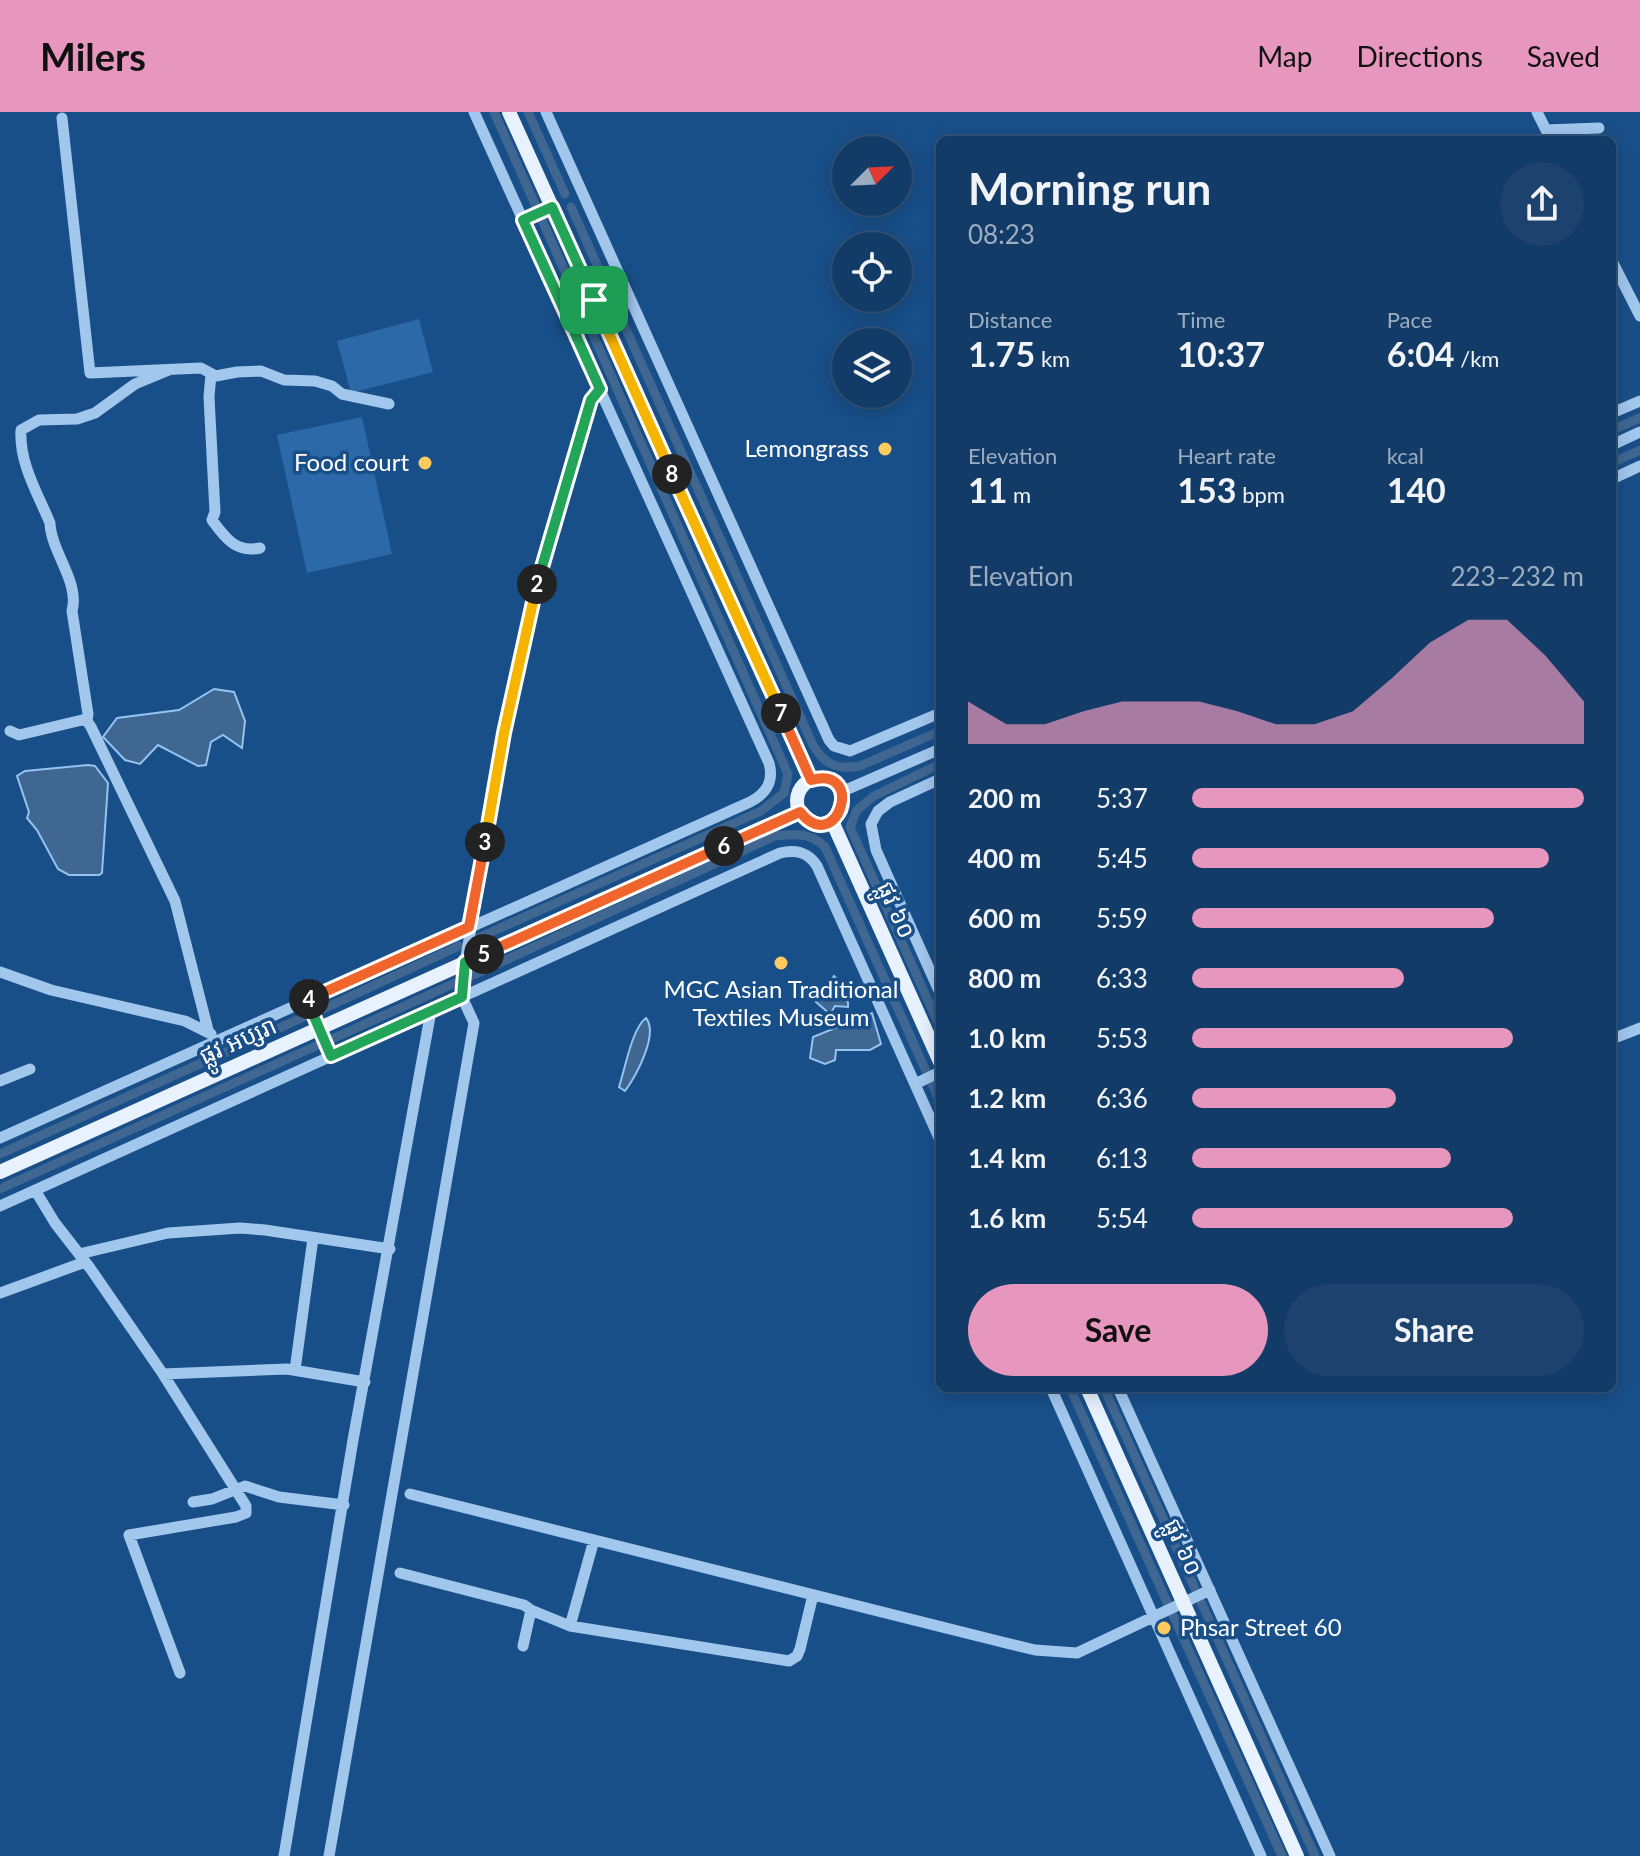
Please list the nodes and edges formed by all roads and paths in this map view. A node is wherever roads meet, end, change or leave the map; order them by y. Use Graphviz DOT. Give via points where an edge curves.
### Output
graph roads {
  1 [pos="474,112"];
  2 [pos="509,112"];
  3 [pos="546,112"];
  4 [pos="1537,112"];
  5 [pos="62,118"];
  6 [pos="1599,128"];
  7 [pos="1549,135"];
  8 [pos="544,211"];
  9 [pos="523,220"];
  10 [pos="1616,269"];
  11 [pos="1640,316"];
  12 [pos="170,370"];
  13 [pos="211,374"];
  14 [pos="600,389"];
  15 [pos="1640,401"];
  16 [pos="389,404"];
  17 [pos="1616,411"];
  18 [pos="1640,432"];
  19 [pos="1616,443"];
  20 [pos="1640,466"];
  21 [pos="1616,477"];
  22 [pos="260,548"];
  23 [pos="936,715"];
  24 [pos="87,721"];
  25 [pos="10,731"];
  26 [pos="936,751"];
  27 [pos="811,780"];
  28 [pos="936,781"];
  29 [pos="841,792"];
  30 [pos="800,812"];
  31 [pos="832,821"];
  32 [pos="469,927"];
  33 [pos="465,962"];
  34 [pos="0,972"];
  35 [pos="936,984"];
  36 [pos="462,997"];
  37 [pos="307,1000"];
  38 [pos="431,1011"];
  39 [pos="319,1028"];
  40 [pos="1640,1028"];
  41 [pos="208,1030"];
  42 [pos="1616,1037"];
  43 [pos="217,1040"];
  44 [pos="936,1053"];
  45 [pos="331,1056"];
  46 [pos="30,1069"];
  47 [pos="936,1074"];
  48 [pos="0,1081"];
  49 [pos="918,1082"];
  50 [pos="936,1129"];
  51 [pos="0,1138"];
  52 [pos="0,1172"];
  53 [pos="35,1190"];
  54 [pos="0,1206"];
  55 [pos="313,1238"];
  56 [pos="390,1249"];
  57 [pos="82,1258"];
  58 [pos="0,1293"];
  59 [pos="295,1370"];
  60 [pos="163,1374"];
  61 [pos="365,1382"];
  62 [pos="1053,1392"];
  63 [pos="1089,1392"];
  64 [pos="1120,1392"];
  65 [pos="236,1489"];
  66 [pos="410,1494"];
  67 [pos="193,1502"];
  68 [pos="344,1505"];
  69 [pos="594,1540"];
  70 [pos="400,1573"];
  71 [pos="1210,1590"];
  72 [pos="813,1595"];
  73 [pos="1180,1603"];
  74 [pos="531,1610"];
  75 [pos="1156,1615"];
  76 [pos="570,1626"];
  77 [pos="523,1646"];
  78 [pos="180,1673"];
  79 [pos="284,1856"];
  80 [pos="329,1856"];
  81 [pos="1261,1856"];
  82 [pos="1297,1856"];
  83 [pos="1330,1856"];
  1 -- 9 [label="street"];
  2 -- 8 [label="main road"];
  3 -- 23 [label="street" via="829,740 850,751"];
  4 -- 7 [label="street"];
  5 -- 12 [label="street" via="90,373"];
  6 -- 7 [label="street"];
  8 -- 9 [label="street"];
  8 -- 27 [label="main road"];
  9 -- 14 [label="street"];
  10 -- 11 [label="street"];
  12 -- 13 [label="street" via="201,368"];
  12 -- 24 [label="street" via="135,384 95,413 39,420 21,430 24,459 72,591"];
  13 -- 16 [label="street" via="261,371"];
  13 -- 22 [label="street" via="212,520 234,546"];
  14 -- 32 [label="street" via="591,400 539,574"];
  14 -- 32 [label="street" via="769,763 770,785 750,802"];
  15 -- 17 [label="street"];
  18 -- 19 [label="street"];
  20 -- 21 [label="street"];
  24 -- 25 [label="street" via="19,735"];
  24 -- 41 [label="street" via="175,901"];
  26 -- 29 [label="street"];
  27 -- 29 [label="main road" via="828,779"];
  27 -- 30 [label="main road" via="799,792"];
  28 -- 35 [label="street" via="890,802 871,824 876,850"];
  29 -- 31 [label="main road" via="842,809"];
  30 -- 31 [label="main road" via="816,824"];
  30 -- 33 [label="main road, ផ្លូវ អប្សរា"];
  31 -- 44 [label="main road, ផ្លូវ ៦០"];
  32 -- 33 [label="street"];
  32 -- 37 [label="street"];
  33 -- 36 [label="street"];
  33 -- 39 [label="main road, ផ្លូវ អប្សរា"];
  34 -- 41 [label="street"];
  36 -- 38 [label="street"];
  36 -- 49 [label="street" via="792,850 817,866"];
  36 -- 80 [label="street" via="474,1023"];
  37 -- 39 [label="main road"];
  37 -- 43 [label="street"];
  38 -- 45 [label="street"];
  38 -- 56 [label="street"];
  39 -- 45 [label="main road"];
  39 -- 52 [label="main road, ផ្លូវ អប្សរា"];
  40 -- 42 [label="street"];
  41 -- 43 [label="street"];
  43 -- 51 [label="street"];
  45 -- 53 [label="street"];
  46 -- 48 [label="street"];
  47 -- 49 [label="street"];
  49 -- 50 [label="street"];
  53 -- 54 [label="street"];
  53 -- 57 [label="street"];
  55 -- 56 [label="street"];
  55 -- 57 [label="street" via="265,1230 188,1231"];
  55 -- 59 [label="street"];
  56 -- 61 [label="street"];
  57 -- 58 [label="street"];
  57 -- 60 [label="street"];
  59 -- 60 [label="street"];
  59 -- 61 [label="street"];
  60 -- 65 [label="street"];
  61 -- 68 [label="street"];
  62 -- 75 [label="street"];
  63 -- 73 [label="main road, ផ្លូវ ៦០"];
  64 -- 71 [label="street"];
  65 -- 67 [label="street"];
  65 -- 68 [label="street" via="252,1487 279,1497"];
  65 -- 78 [label="street" via="246,1506 242,1515 129,1535"];
  66 -- 69 [label="street"];
  68 -- 79 [label="street"];
  69 -- 72 [label="street"];
  69 -- 76 [label="street"];
  70 -- 74 [label="street" via="515,1601"];
  71 -- 73 [label="street"];
  71 -- 83 [label="street"];
  72 -- 75 [label="street" via="1065,1654 1096,1646"];
  72 -- 76 [label="street" via="800,1649 789,1661"];
  73 -- 75 [label="street"];
  73 -- 82 [label="main road, ផ្លូវ ៦០"];
  74 -- 76 [label="street"];
  74 -- 77 [label="street"];
  75 -- 81 [label="street"];
}
